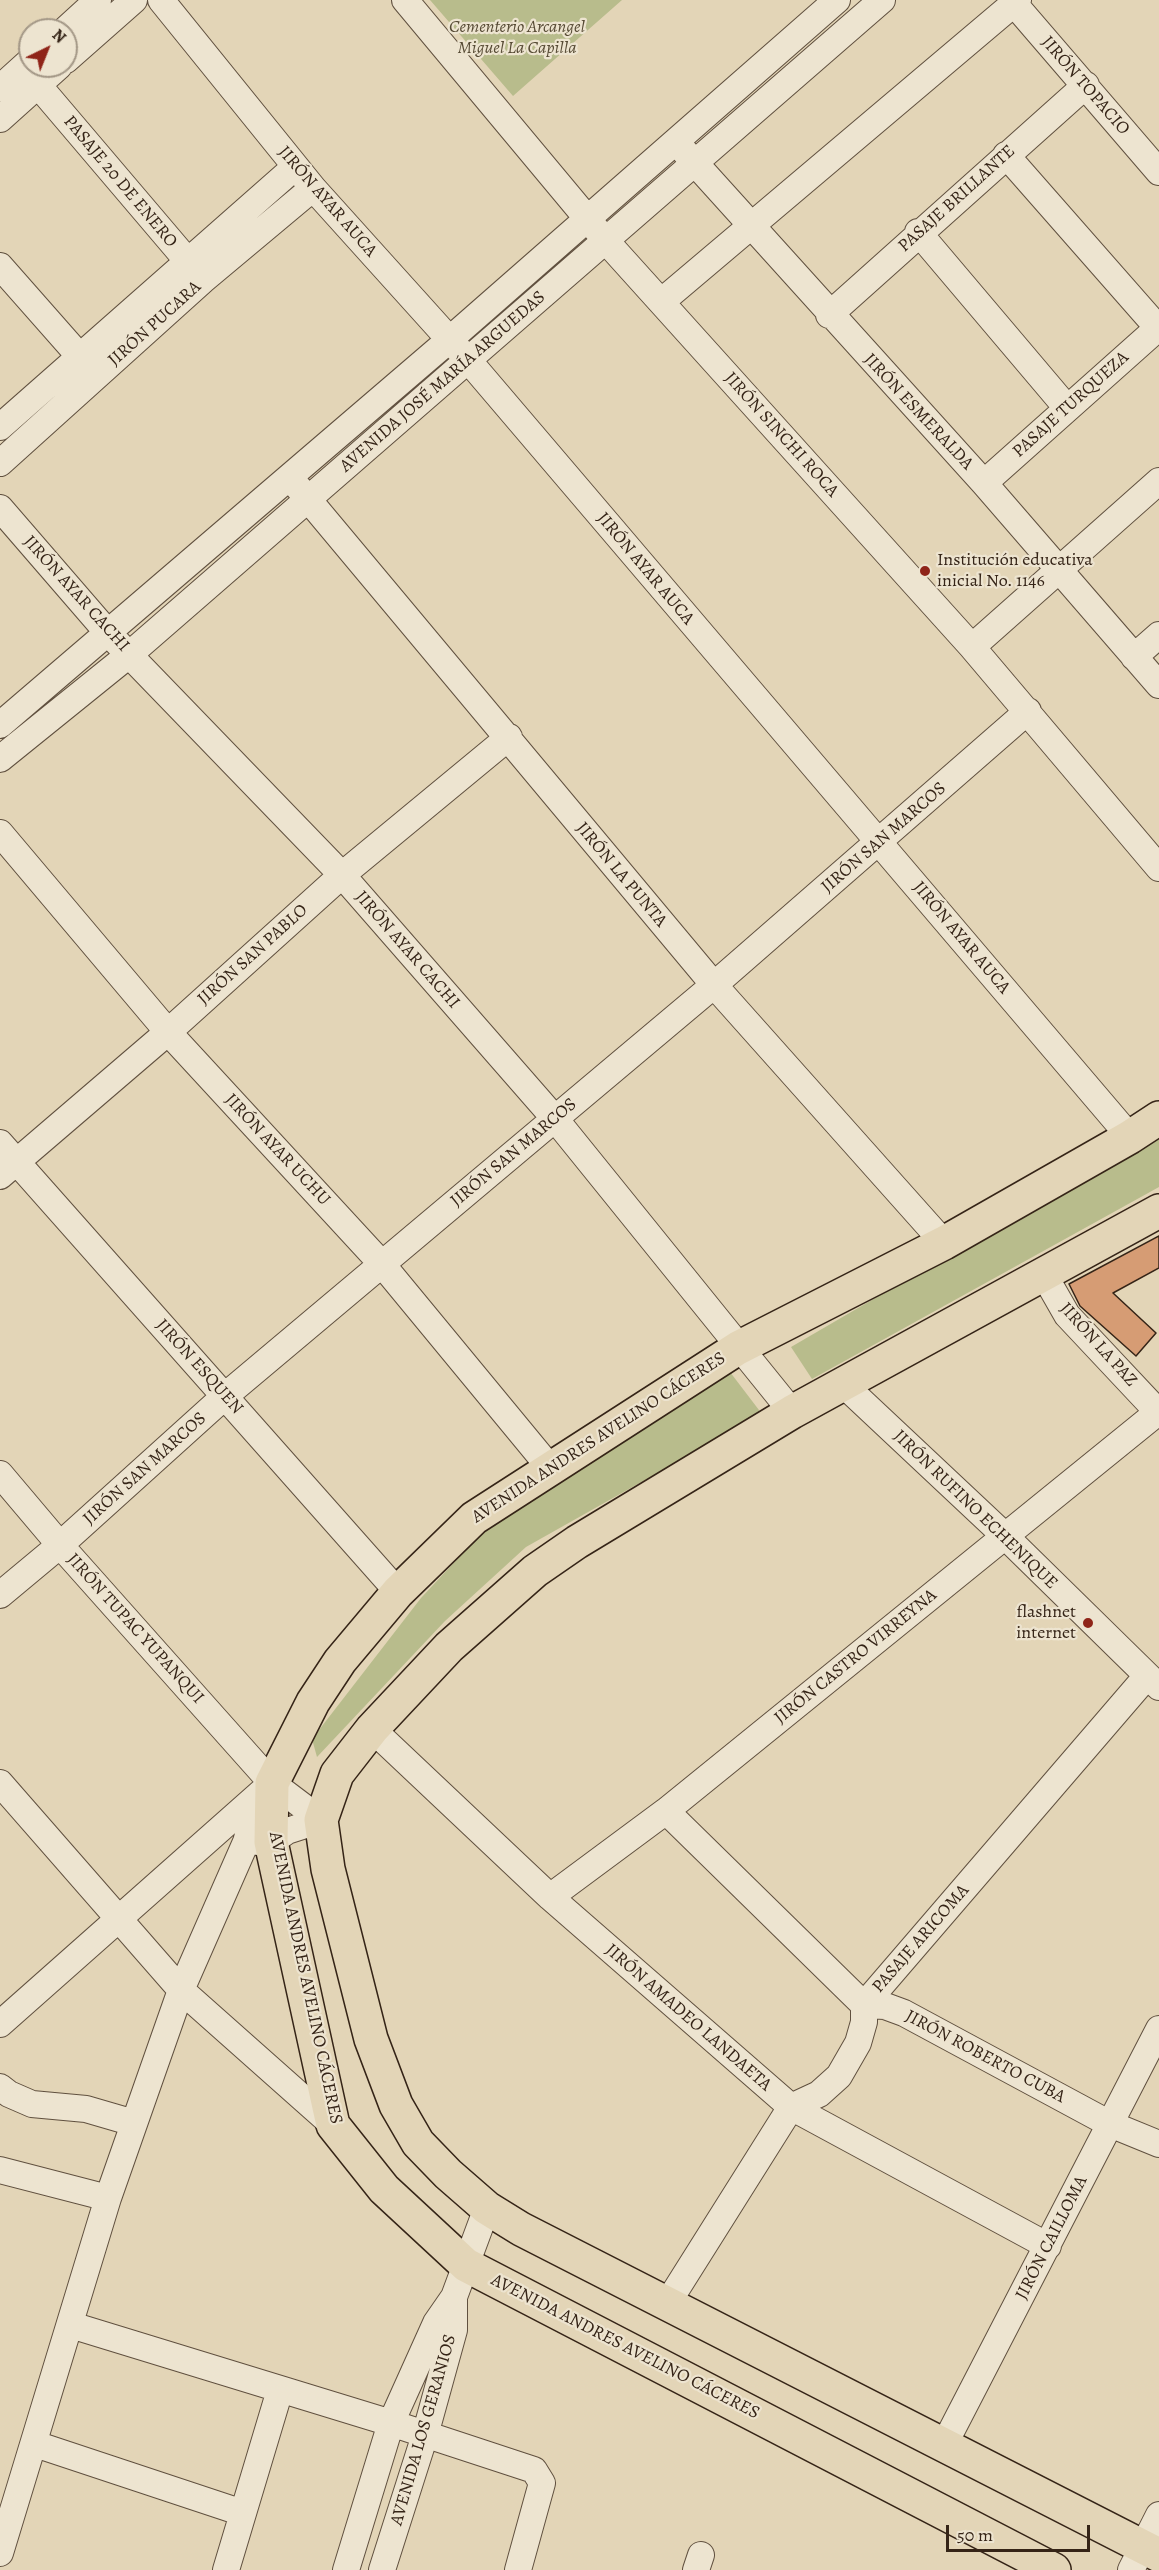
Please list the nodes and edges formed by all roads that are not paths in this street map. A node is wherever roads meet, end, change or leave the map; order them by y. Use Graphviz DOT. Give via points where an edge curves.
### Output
graph roads {
  1 [pos="134,0"];
  2 [pos="161,0"];
  3 [pos="405,0"];
  4 [pos="837,0"];
  5 [pos="882,0"];
  6 [pos="1014,1"];
  7 [pos="78,49"];
  8 [pos="23,78"];
  9 [pos="30,78"];
  10 [pos="38,78"];
  11 [pos="1086,85"];
  12 [pos="0,88"];
  13 [pos="0,119"];
  14 [pos="676,140"];
  15 [pos="1006,155"];
  16 [pos="694,164"];
  17 [pos="295,166"];
  18 [pos="1159,172"];
  19 [pos="313,188"];
  20 [pos="586,216"];
  21 [pos="750,226"];
  22 [pos="918,232"];
  23 [pos="606,241"];
  24 [pos="0,266"];
  25 [pos="195,270"];
  26 [pos="661,302"];
  27 [pos="829,315"];
  28 [pos="1158,327"];
  29 [pos="448,341"];
  30 [pos="79,355"];
  31 [pos="468,360"];
  32 [pos="97,376"];
  33 [pos="1067,408"];
  34 [pos="0,427"];
  35 [pos="0,463"];
  36 [pos="290,477"];
  37 [pos="1159,481"];
  38 [pos="984,483"];
  39 [pos="308,499"];
  40 [pos="0,508"];
  41 [pos="1058,570"];
  42 [pos="109,634"];
  43 [pos="1159,635"];
  44 [pos="972,646"];
  45 [pos="130,654"];
  46 [pos="1134,657"];
  47 [pos="1159,685"];
  48 [pos="1028,711"];
  49 [pos="0,725"];
  50 [pos="509,737"];
  51 [pos="0,759"];
  52 [pos="0,833"];
  53 [pos="879,842"];
  54 [pos="1159,868"];
  55 [pos="342,875"];
  56 [pos="714,985"];
  57 [pos="168,1032"];
  58 [pos="1159,1118"];
  59 [pos="556,1120"];
  60 [pos="1131,1137"];
  61 [pos="5,1160"];
  62 [pos="1159,1211"];
  63 [pos="944,1243"];
  64 [pos="381,1263"];
  65 [pos="1043,1273"];
  66 [pos="738,1348"];
  67 [pos="842,1383"];
  68 [pos="225,1396"];
  69 [pos="792,1412"];
  70 [pos="1159,1412"];
  71 [pos="551,1469"];
  72 [pos="0,1474"];
  73 [pos="1005,1536"];
  74 [pos="60,1545"];
  75 [pos="398,1592"];
  76 [pos="0,1595"];
  77 [pos="1153,1682"];
  78 [pos="372,1729"];
  79 [pos="272,1782"];
  80 [pos="4,1796"];
  81 [pos="666,1811"];
  82 [pos="321,1820"];
  83 [pos="259,1842"];
  84 [pos="550,1897"];
  85 [pos="116,1918"];
  86 [pos="181,1990"];
  87 [pos="864,2005"];
  88 [pos="0,2024"];
  89 [pos="1159,2029"];
  90 [pos="0,2087"];
  91 [pos="791,2107"];
  92 [pos="134,2123"];
  93 [pos="1110,2124"];
  94 [pos="333,2125"];
  95 [pos="1159,2144"];
  96 [pos="0,2170"];
  97 [pos="108,2198"];
  98 [pos="487,2208"];
  99 [pos="1048,2246"];
  100 [pos="466,2265"];
  101 [pos="454,2296"];
  102 [pos="668,2304"];
  103 [pos="71,2325"];
  104 [pos="280,2390"];
  105 [pos="391,2423"];
  106 [pos="425,2435"];
  107 [pos="35,2444"];
  108 [pos="944,2445"];
  109 [pos="243,2513"];
  110 [pos="1159,2515"];
  111 [pos="0,2553"];
  112 [pos="1144,2558"];
  113 [pos="226,2570"];
  114 [pos="346,2570"];
  115 [pos="382,2570"];
  116 [pos="518,2570"];
  117 [pos="1054,2570"];
  1 -- 7 [label="street"];
  2 -- 17 [label="street, JIRÓN AYAR AUCA"];
  3 -- 20 [label="street, JIRÓN SINCHI ROCA"];
  4 -- 14 [label="street, AVENIDA JOSÉ MARÍA ARGUEDAS"];
  5 -- 16 [label="street, AVENIDA JOSÉ MARÍA ARGUEDAS"];
  6 -- 11 [label="street, JIRÓN TOPACIO"];
  6 -- 21 [label="street"];
  8 -- 12 [label="street"];
  9 -- 13 [label="street"];
  10 -- 25 [label="street, PASAJE 20 DE ENERO"];
  11 -- 15 [label="street, PASAJE BRILLANTE"];
  11 -- 18 [label="street, JIRÓN TOPACIO"];
  14 -- 16 [label="street, JIRÓN ESMERALDA"];
  14 -- 20 [label="street, AVENIDA JOSÉ MARÍA ARGUEDAS"];
  15 -- 22 [label="street, PASAJE BRILLANTE"];
  15 -- 28 [label="street"];
  16 -- 21 [label="street, JIRÓN ESMERALDA"];
  16 -- 23 [label="street, AVENIDA JOSÉ MARÍA ARGUEDAS"];
  17 -- 19 [label="street, JIRÓN AYAR AUCA"];
  17 -- 25 [label="street, JIRÓN PUCARA"];
  19 -- 25 [label="street, JIRÓN PUCARA"];
  19 -- 29 [label="street, JIRÓN AYAR AUCA"];
  20 -- 23 [label="street, JIRÓN SINCHI ROCA"];
  20 -- 29 [label="street, AVENIDA JOSÉ MARÍA ARGUEDAS"];
  21 -- 26 [label="street"];
  21 -- 27 [label="street, JIRÓN ESMERALDA"];
  22 -- 27 [label="street, PASAJE BRILLANTE"];
  22 -- 33 [label="street"];
  23 -- 26 [label="street, JIRÓN SINCHI ROCA"];
  23 -- 31 [label="street, AVENIDA JOSÉ MARÍA ARGUEDAS"];
  24 -- 30 [label="street"];
  25 -- 30 [label="street, JIRÓN PUCARA"];
  25 -- 32 [label="street, JIRÓN PUCARA"];
  26 -- 44 [label="street, JIRÓN SINCHI ROCA"];
  27 -- 38 [label="street, JIRÓN ESMERALDA"];
  28 -- 33 [label="street, PASAJE TURQUEZA"];
  29 -- 31 [label="street, JIRÓN AYAR AUCA"];
  29 -- 36 [label="street, AVENIDA JOSÉ MARÍA ARGUEDAS"];
  30 -- 32 [label="street"];
  30 -- 34 [label="street, JIRÓN PUCARA"];
  31 -- 39 [label="street, AVENIDA JOSÉ MARÍA ARGUEDAS"];
  31 -- 53 [label="street, JIRÓN AYAR AUCA"];
  32 -- 35 [label="street, JIRÓN PUCARA"];
  33 -- 38 [label="street, PASAJE TURQUEZA"];
  36 -- 39 [label="street, JIRÓN LA PUNTA"];
  36 -- 42 [label="street, AVENIDA JOSÉ MARÍA ARGUEDAS"];
  37 -- 41 [label="street"];
  38 -- 41 [label="street, JIRÓN ESMERALDA"];
  39 -- 45 [label="street, AVENIDA JOSÉ MARÍA ARGUEDAS"];
  39 -- 50 [label="street, JIRÓN LA PUNTA"];
  40 -- 42 [label="street, JIRÓN AYAR CACHI"];
  41 -- 44 [label="street"];
  41 -- 46 [label="street, JIRÓN ESMERALDA"];
  42 -- 45 [label="street, JIRÓN AYAR CACHI"];
  42 -- 49 [label="street, AVENIDA JOSÉ MARÍA ARGUEDAS"];
  43 -- 46 [label="street"];
  44 -- 48 [label="street, JIRÓN SINCHI ROCA"];
  45 -- 51 [label="street, AVENIDA JOSÉ MARÍA ARGUEDAS"];
  45 -- 55 [label="street, JIRÓN AYAR CACHI"];
  46 -- 47 [label="street, JIRÓN ESMERALDA"];
  48 -- 53 [label="street, JIRÓN SAN MARCOS"];
  48 -- 54 [label="street, JIRÓN SINCHI ROCA"];
  50 -- 55 [label="street, JIRÓN SAN PABLO"];
  50 -- 56 [label="street, JIRÓN LA PUNTA"];
  52 -- 57 [label="street, JIRÓN AYAR UCHU"];
  53 -- 56 [label="street, JIRÓN SAN MARCOS"];
  53 -- 60 [label="street, JIRÓN AYAR AUCA"];
  55 -- 57 [label="street, JIRÓN SAN PABLO"];
  55 -- 59 [label="street, JIRÓN AYAR CACHI"];
  56 -- 59 [label="street, JIRÓN SAN MARCOS"];
  56 -- 63 [label="street, JIRÓN LA PUNTA"];
  57 -- 61 [label="street, JIRÓN SAN PABLO"];
  57 -- 64 [label="street, JIRÓN AYAR UCHU"];
  58 -- 60 [label="main road, AVENIDA ANDRES AVELINO CÁCERES"];
  59 -- 64 [label="street, JIRÓN SAN MARCOS"];
  59 -- 66 [label="street, JIRÓN AYAR CACHI"];
  60 -- 63 [label="main road, AVENIDA ANDRES AVELINO CÁCERES"];
  61 -- 68 [label="street, JIRÓN ESQUEN"];
  62 -- 65 [label="main road"];
  63 -- 66 [label="main road, AVENIDA ANDRES AVELINO CÁCERES"];
  64 -- 68 [label="street, JIRÓN SAN MARCOS"];
  64 -- 71 [label="street, JIRÓN AYAR UCHU"];
  65 -- 67 [label="main road"];
  65 -- 70 [label="street, JIRÓN LA PAZ" via="1066,1315"];
  66 -- 69 [label="street, JIRÓN AYAR CACHI"];
  66 -- 71 [label="main road, AVENIDA ANDRES AVELINO CÁCERES"];
  67 -- 69 [label="main road"];
  67 -- 73 [label="street, JIRÓN RUFINO ECHENIQUE"];
  68 -- 74 [label="street, JIRÓN SAN MARCOS"];
  68 -- 75 [label="street, JIRÓN ESQUEN"];
  69 -- 78 [label="main road" via="576,1542 535,1571 449,1647"];
  70 -- 73 [label="street, JIRÓN CASTRO VIRREYNA"];
  71 -- 75 [label="main road, AVENIDA ANDRES AVELINO CÁCERES" via="474,1518"];
  72 -- 74 [label="street, JIRÓN TUPAC YUPANQUI"];
  73 -- 77 [label="street, JIRÓN RUFINO ECHENIQUE"];
  73 -- 81 [label="street, JIRÓN CASTRO VIRREYNA"];
  74 -- 76 [label="street, JIRÓN SAN MARCOS"];
  74 -- 79 [label="street, JIRÓN TUPAC YUPANQUI"];
  75 -- 79 [label="main road, AVENIDA ANDRES AVELINO CÁCERES" via="340,1661 313,1702"];
  77 -- 87 [label="street, PASAJE ARICOMA"];
  78 -- 82 [label="main road" via="337,1774"];
  78 -- 84 [label="street, JIRÓN AMADEO LANDAETA"];
  79 -- 82 [label="street, JIRÓN TUPAC YUPANQUI"];
  79 -- 83 [label="main road, AVENIDA ANDRES AVELINO CÁCERES"];
  79 -- 85 [label="street"];
  80 -- 85 [label="street"];
  81 -- 84 [label="street, JIRÓN CASTRO VIRREYNA"];
  81 -- 87 [label="street"];
  82 -- 83 [label="street"];
  82 -- 98 [label="main road" via="346,1949 371,2039 396,2105 418,2143"];
  83 -- 86 [label="street"];
  83 -- 94 [label="main road, AVENIDA ANDRES AVELINO CÁCERES"];
  84 -- 91 [label="street, JIRÓN AMADEO LANDAETA"];
  85 -- 86 [label="street"];
  85 -- 88 [label="street"];
  86 -- 92 [label="street"];
  86 -- 94 [label="street"];
  87 -- 91 [label="street, PASAJE ARICOMA" via="858,2043 839,2076 819,2094"];
  87 -- 93 [label="street, JIRÓN ROBERTO CUBA" via="885,2006 904,2013"];
  89 -- 93 [label="street, JIRÓN CAILLOMA"];
  90 -- 92 [label="street" via="32,2104 86,2109"];
  91 -- 99 [label="street, JIRÓN AMADEO LANDAETA"];
  91 -- 102 [label="street"];
  92 -- 97 [label="street"];
  93 -- 95 [label="street, JIRÓN ROBERTO CUBA"];
  93 -- 99 [label="street, JIRÓN CAILLOMA"];
  94 -- 100 [label="main road, AVENIDA ANDRES AVELINO CÁCERES" via="384,2189"];
  96 -- 97 [label="street"];
  97 -- 103 [label="street"];
  98 -- 100 [label="street"];
  98 -- 102 [label="main road"];
  99 -- 108 [label="street, JIRÓN CAILLOMA"];
  100 -- 101 [label="street"];
  100 -- 117 [label="main road, AVENIDA ANDRES AVELINO CÁCERES"];
  101 -- 105 [label="street, AVENIDA LOS GERANIOS" via="436,2323"];
  101 -- 106 [label="street, AVENIDA LOS GERANIOS" via="454,2331"];
  102 -- 108 [label="main road"];
  103 -- 104 [label="street"];
  103 -- 107 [label="street"];
  104 -- 105 [label="street"];
  104 -- 109 [label="street"];
  105 -- 106 [label="street"];
  105 -- 114 [label="street, AVENIDA LOS GERANIOS"];
  106 -- 115 [label="street, AVENIDA LOS GERANIOS"];
  106 -- 116 [label="street" via="534,2470 540,2477 542,2483"];
  107 -- 109 [label="street"];
  107 -- 111 [label="street"];
  108 -- 112 [label="main road"];
  109 -- 113 [label="street"];
  110 -- 112 [label="street"];
}
